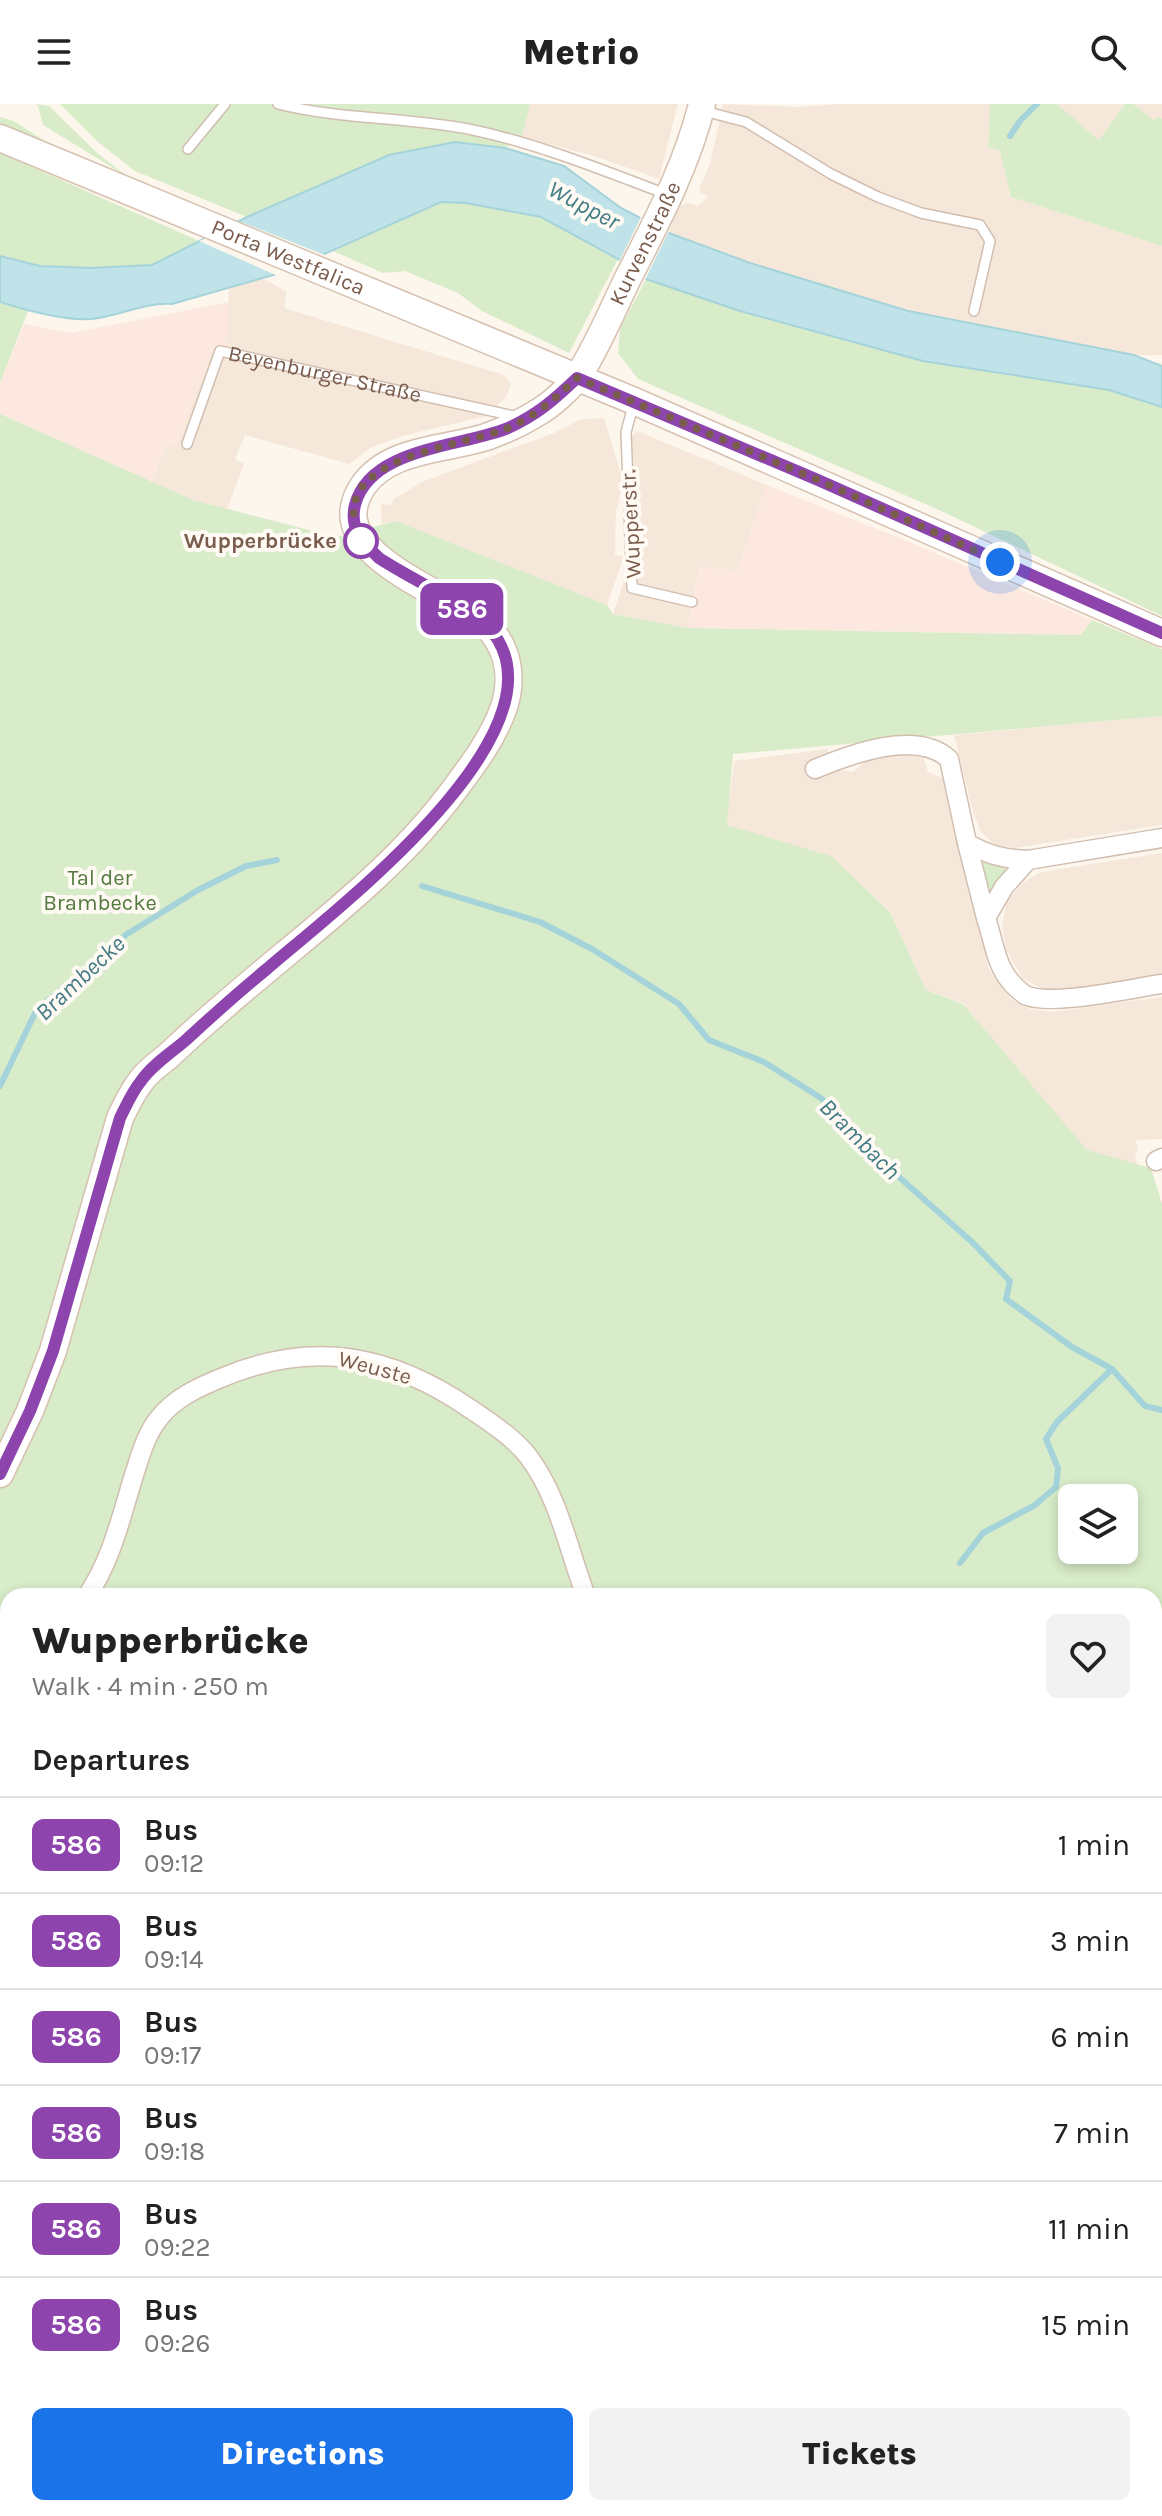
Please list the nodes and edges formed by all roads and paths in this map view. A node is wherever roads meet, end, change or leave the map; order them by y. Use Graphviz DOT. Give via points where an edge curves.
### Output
graph roads {
  1 [pos="225,104"];
  2 [pos="278,104"];
  3 [pos="701,107"];
  4 [pos="0,138"];
  5 [pos="188,149"];
  6 [pos="669,195"];
  7 [pos="974,311"];
  8 [pos="577,378"];
  9 [pos="634,401"];
  10 [pos="525,419"];
  11 [pos="187,444"];
  12 [pos="692,602"];
  13 [pos="1162,633"];
  14 [pos="815,769"];
  15 [pos="1162,838"];
  16 [pos="967,843"];
  17 [pos="1028,860"];
  18 [pos="986,918"];
  19 [pos="1162,984"];
  20 [pos="0,1474"];
  21 [pos="91,1588"];
  22 [pos="583,1588"];
  1 -- 5 [label="lane"];
  2 -- 6 [label="lane" via="474,130"];
  3 -- 6 [label="main road, Kurvenstraße"];
  3 -- 7 [label="lane" via="746,122 878,197 921,213 980,225 990,241"];
  4 -- 8 [label="main road, Porta Westfalica"];
  6 -- 8 [label="main road, Kurvenstraße"];
  8 -- 9 [label="main road, Porta Westfalica"];
  8 -- 10 [label="main road"];
  9 -- 12 [label="lane, Wupperstr." via="626,432 632,588"];
  9 -- 13 [label="main road, Porta Westfalica"];
  10 -- 11 [label="lane, Beyenburger Straße" via="220,351"];
  10 -- 20 [label="main road" via="484,437 386,465 363,487 353,518 366,546 479,620 498,639 509,672 501,716 461,781 409,845 141,1080 120,1118 46,1372"];
  14 -- 16 [label="street" via="852,754 915,743 940,750 949,759"];
  15 -- 17 [label="street"];
  16 -- 17 [label="street" via="985,854"];
  16 -- 18 [label="street"];
  17 -- 18 [label="street"];
  18 -- 19 [label="street" via="1003,971 1025,995 1080,997"];
  21 -- 22 [label="street, Weuste" via="107,1559 141,1452 160,1416 193,1391 257,1364 330,1355 427,1383 511,1439 527,1454 554,1501"];
}
